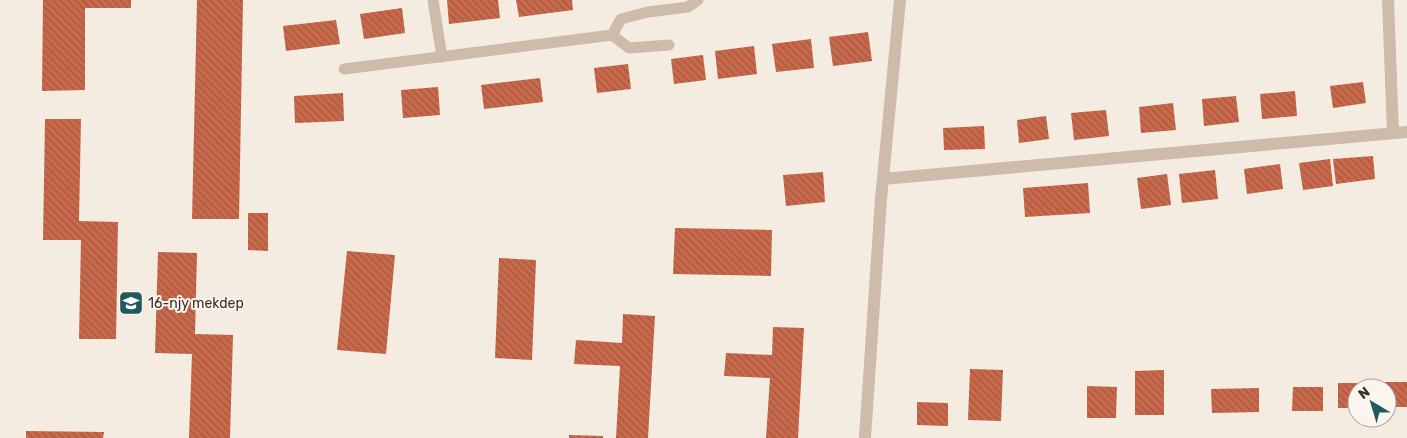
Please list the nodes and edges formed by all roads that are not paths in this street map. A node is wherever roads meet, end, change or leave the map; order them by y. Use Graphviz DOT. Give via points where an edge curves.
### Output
graph roads {
  1 [pos="433,0"];
  2 [pos="698,0"];
  3 [pos="900,0"];
  4 [pos="1388,0"];
  5 [pos="612,35"];
  6 [pos="669,45"];
  7 [pos="442,57"];
  8 [pos="344,69"];
  9 [pos="1407,132"];
  10 [pos="1393,134"];
  11 [pos="883,179"];
  12 [pos="865,438"];
  1 -- 7 [label="lane"];
  2 -- 5 [label="lane" via="688,7 621,19"];
  3 -- 11 [label="street"];
  4 -- 10 [label="street"];
  5 -- 6 [label="lane" via="629,48"];
  5 -- 7 [label="lane"];
  7 -- 8 [label="lane"];
  9 -- 10 [label="street"];
  10 -- 11 [label="street"];
  11 -- 12 [label="street"];
}
